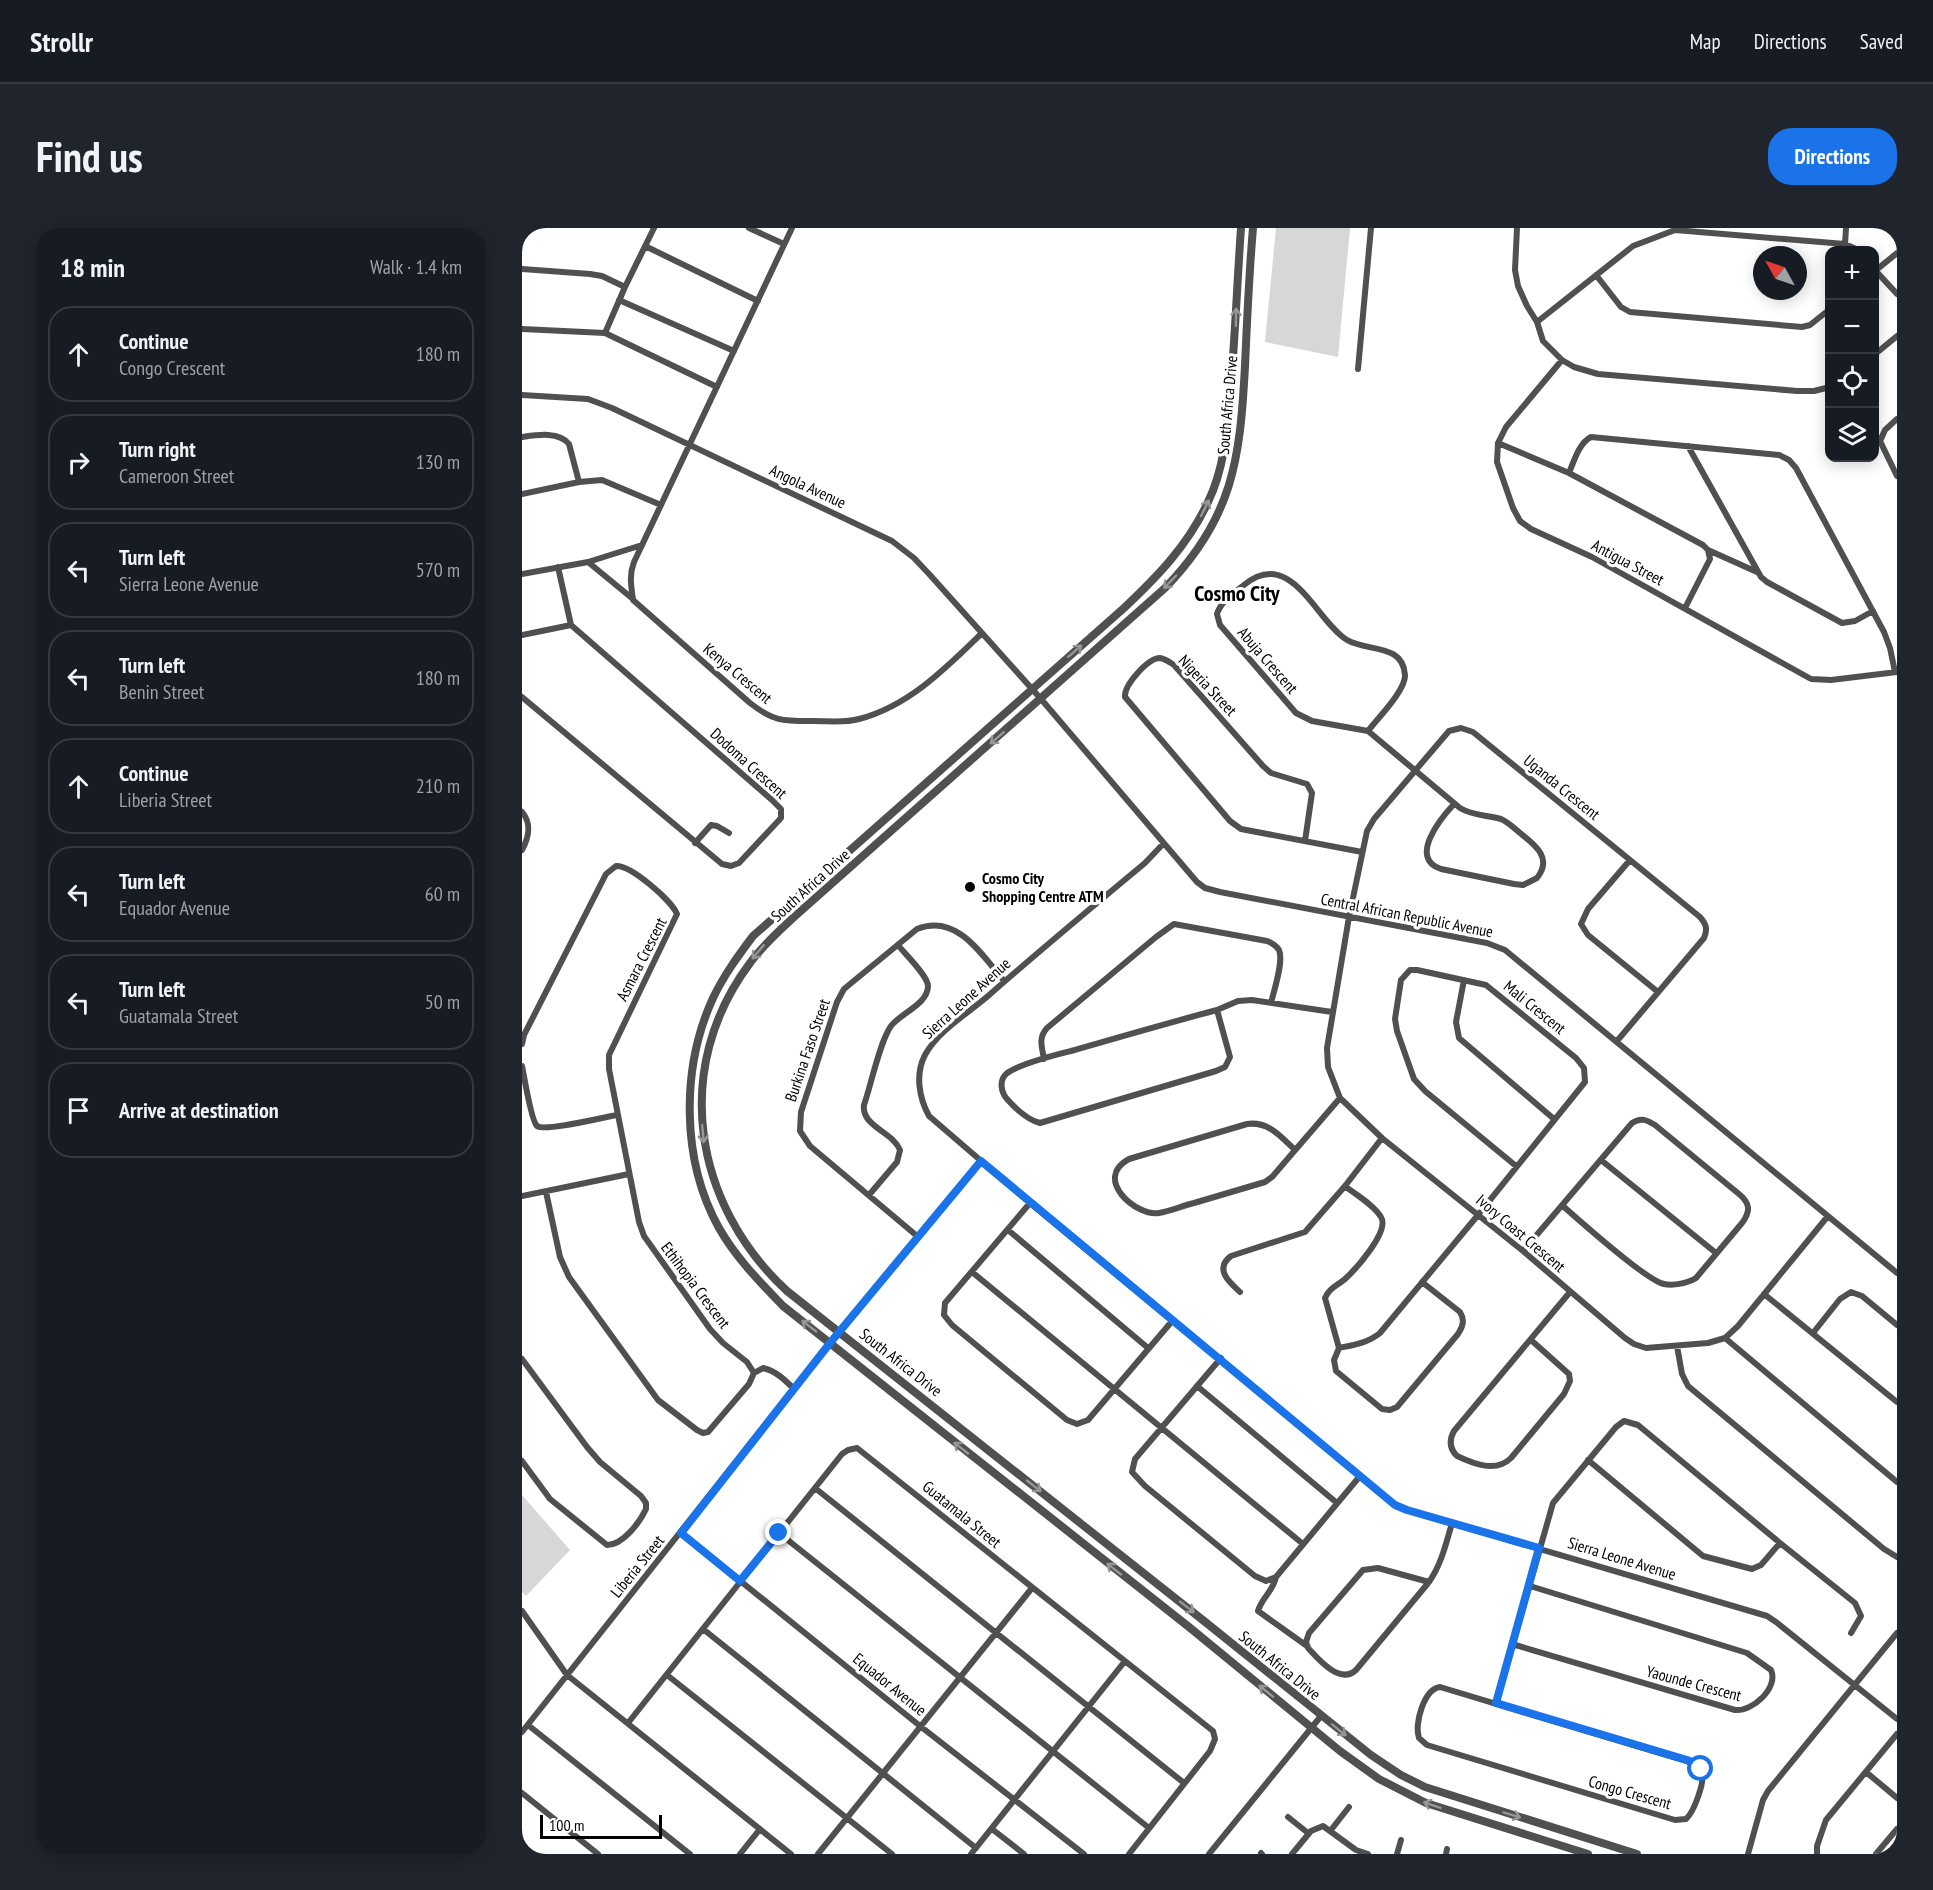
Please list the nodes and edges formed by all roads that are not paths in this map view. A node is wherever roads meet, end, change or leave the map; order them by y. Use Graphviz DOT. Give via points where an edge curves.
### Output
graph roads {
  1 [pos="654,228"];
  2 [pos="749,228"];
  3 [pos="792,228"];
  4 [pos="1241,228"];
  5 [pos="1253,228"];
  6 [pos="1371,228"];
  7 [pos="1517,228"];
  8 [pos="1846,228"];
  9 [pos="1728,231"];
  10 [pos="784,244"];
  11 [pos="1845,244"];
  12 [pos="645,246"];
  13 [pos="1849,246"];
  14 [pos="1897,253"];
  15 [pos="1879,267"];
  16 [pos="522,269"];
  17 [pos="1879,274"];
  18 [pos="1596,275"];
  19 [pos="625,287"];
  20 [pos="1897,294"];
  21 [pos="620,300"];
  22 [pos="758,300"];
  23 [pos="1825,313"];
  24 [pos="1538,322"];
  25 [pos="522,329"];
  26 [pos="605,333"];
  27 [pos="1897,336"];
  28 [pos="734,351"];
  29 [pos="1876,354"];
  30 [pos="1562,360"];
  31 [pos="1358,369"];
  32 [pos="717,387"];
  33 [pos="1825,388"];
  34 [pos="522,395"];
  35 [pos="1897,419"];
  36 [pos="522,437"];
  37 [pos="1497,443"];
  38 [pos="690,445"];
  39 [pos="1688,446"];
  40 [pos="1569,473"];
  41 [pos="1897,476"];
  42 [pos="579,482"];
  43 [pos="522,494"];
  44 [pos="661,506"];
  45 [pos="642,545"];
  46 [pos="1708,550"];
  47 [pos="588,562"];
  48 [pos="558,567"];
  49 [pos="1757,572"];
  50 [pos="522,574"];
  51 [pos="633,600"];
  52 [pos="1685,608"];
  53 [pos="1874,611"];
  54 [pos="571,625"];
  55 [pos="982,633"];
  56 [pos="522,635"];
  57 [pos="1896,672"];
  58 [pos="1031,689"];
  59 [pos="522,697"];
  60 [pos="1041,699"];
  61 [pos="1368,731"];
  62 [pos="1415,769"];
  63 [pos="1454,804"];
  64 [pos="522,812"];
  65 [pos="729,833"];
  66 [pos="1305,841"];
  67 [pos="695,843"];
  68 [pos="1163,844"];
  69 [pos="522,850"];
  70 [pos="1362,852"];
  71 [pos="1630,860"];
  72 [pos="1349,917"];
  73 [pos="898,945"];
  74 [pos="1464,980"];
  75 [pos="1004,981"];
  76 [pos="1658,992"];
  77 [pos="1271,1003"];
  78 [pos="1217,1010"];
  79 [pos="1332,1012"];
  80 [pos="1617,1041"];
  81 [pos="522,1044"];
  82 [pos="1044,1059"];
  83 [pos="522,1066"];
  84 [pos="1340,1098"];
  85 [pos="617,1115"];
  86 [pos="1554,1119"];
  87 [pos="1382,1138"];
  88 [pos="1294,1149"];
  89 [pos="1601,1160"];
  90 [pos="981,1161"];
  91 [pos="1516,1166"];
  92 [pos="629,1174"];
  93 [pos="1345,1186"];
  94 [pos="546,1192"];
  95 [pos="869,1195"];
  96 [pos="522,1196"];
  97 [pos="1030,1203"];
  98 [pos="1563,1206"];
  99 [pos="1478,1215"];
  100 [pos="1828,1216"];
  101 [pos="1008,1230"];
  102 [pos="917,1236"];
  103 [pos="1523,1251"];
  104 [pos="1716,1253"];
  105 [pos="972,1272"];
  106 [pos="1897,1273"];
  107 [pos="1422,1282"];
  108 [pos="1240,1292"];
  109 [pos="1570,1292"];
  110 [pos="1764,1294"];
  111 [pos="1173,1320"];
  112 [pos="1897,1325"];
  113 [pos="841,1332"];
  114 [pos="1812,1333"];
  115 [pos="1725,1338"];
  116 [pos="1531,1340"];
  117 [pos="830,1343"];
  118 [pos="1677,1346"];
  119 [pos="1148,1348"];
  120 [pos="1339,1348"];
  121 [pos="1221,1358"];
  122 [pos="522,1359"];
  123 [pos="754,1373"];
  124 [pos="1197,1386"];
  125 [pos="1114,1388"];
  126 [pos="794,1389"];
  127 [pos="1897,1402"];
  128 [pos="1161,1428"];
  129 [pos="1588,1460"];
  130 [pos="522,1461"];
  131 [pos="1360,1476"];
  132 [pos="1897,1482"];
  133 [pos="816,1488"];
  134 [pos="1337,1503"];
  135 [pos="1452,1523"];
  136 [pos="681,1533"];
  137 [pos="779,1533"];
  138 [pos="1780,1543"];
  139 [pos="1303,1544"];
  140 [pos="1539,1548"];
  141 [pos="1897,1557"];
  142 [pos="1276,1577"];
  143 [pos="740,1581"];
  144 [pos="1429,1582"];
  145 [pos="1530,1586"];
  146 [pos="1032,1588"];
  147 [pos="522,1611"];
  148 [pos="703,1629"];
  149 [pos="997,1632"];
  150 [pos="1897,1633"];
  151 [pos="1851,1634"];
  152 [pos="1512,1644"];
  153 [pos="1307,1646"];
  154 [pos="1125,1661"];
  155 [pos="567,1675"];
  156 [pos="667,1675"];
  157 [pos="959,1677"];
  158 [pos="1854,1684"];
  159 [pos="1496,1703"];
  160 [pos="1089,1707"];
  161 [pos="1321,1716"];
  162 [pos="1897,1719"];
  163 [pos="628,1723"];
  164 [pos="528,1725"];
  165 [pos="920,1726"];
  166 [pos="1312,1727"];
  167 [pos="522,1732"];
  168 [pos="1897,1734"];
  169 [pos="1052,1752"];
  170 [pos="1866,1772"];
  171 [pos="883,1773"];
  172 [pos="1184,1783"];
  173 [pos="522,1793"];
  174 [pos="1897,1798"];
  175 [pos="1014,1799"];
  176 [pos="1349,1807"];
  177 [pos="1288,1817"];
  178 [pos="848,1818"];
  179 [pos="1149,1828"];
  180 [pos="760,1829"];
  181 [pos="992,1829"];
  182 [pos="1897,1829"];
  183 [pos="1331,1830"];
  184 [pos="1308,1833"];
  185 [pos="1401,1840"];
  186 [pos="976,1848"];
  187 [pos="598,1854"];
  188 [pos="690,1854"];
  189 [pos="740,1854"];
  190 [pos="791,1854"];
  191 [pos="818,1854"];
  192 [pos="892,1854"];
  193 [pos="971,1854"];
  194 [pos="1024,1854"];
  195 [pos="1084,1854"];
  196 [pos="1129,1854"];
  197 [pos="1209,1854"];
  198 [pos="1292,1854"];
  199 [pos="1368,1854"];
  200 [pos="1397,1854"];
  201 [pos="1588,1854"];
  202 [pos="1637,1854"];
  203 [pos="1748,1854"];
  204 [pos="1817,1854"];
  205 [pos="1876,1854"];
  1 -- 12 [label="street"];
  2 -- 10 [label="street"];
  3 -- 10 [label="street"];
  58 -- 4 [label="street, South Africa Drive, one-way" via="1169,564 1209,500 1227,429"];
  5 -- 60 [label="street, South Africa Drive, one-way" via="1241,429 1234,470 1220,510 1177,576"];
  6 -- 31 [label="street"];
  7 -- 24 [label="street" via="1515,275 1524,301"];
  8 -- 11 [label="street"];
  9 -- 11 [label="street"];
  9 -- 18 [label="street" via="1665,233 1636,244"];
  10 -- 22 [label="street"];
  11 -- 13 [label="street"];
  12 -- 19 [label="street"];
  12 -- 22 [label="street"];
  14 -- 15 [label="street"];
  16 -- 19 [label="street" via="602,276"];
  17 -- 20 [label="street"];
  18 -- 23 [label="street" via="1618,304 1630,312 1802,327"];
  18 -- 24 [label="street"];
  19 -- 21 [label="street"];
  21 -- 26 [label="street"];
  21 -- 28 [label="street"];
  22 -- 28 [label="street"];
  24 -- 30 [label="street" via="1543,341"];
  25 -- 26 [label="street"];
  26 -- 32 [label="street"];
  27 -- 29 [label="street"];
  28 -- 32 [label="street"];
  30 -- 33 [label="street" via="1584,370 1611,375 1805,392"];
  30 -- 37 [label="street"];
  32 -- 38 [label="street"];
  34 -- 38 [label="street, Angola Avenue" via="588,399"];
  35 -- 41 [label="street" via="1880,441"];
  36 -- 42 [label="street" via="566,439"];
  37 -- 40 [label="street"];
  37 -- 52 [label="street, Antigua Street" via="1497,462 1513,508 1523,524"];
  38 -- 44 [label="street"];
  38 -- 55 [label="street, Angola Avenue" via="892,541 914,558"];
  39 -- 40 [label="street" via="1591,437 1582,445"];
  39 -- 49 [label="street"];
  39 -- 53 [label="street" via="1779,455 1789,460"];
  40 -- 46 [label="street" via="1700,542"];
  42 -- 43 [label="street"];
  42 -- 44 [label="street" via="602,480"];
  44 -- 45 [label="street"];
  45 -- 47 [label="street"];
  45 -- 51 [label="street" via="630,572"];
  46 -- 49 [label="street"];
  46 -- 52 [label="street" via="1710,559"];
  47 -- 48 [label="street"];
  47 -- 51 [label="street, Kenya Crescent"];
  48 -- 50 [label="street"];
  48 -- 54 [label="street"];
  49 -- 53 [label="street" via="1767,582 1838,622 1850,623"];
  51 -- 55 [label="street, Kenya Crescent" via="750,703 764,714 785,721 849,721 886,708 929,681"];
  52 -- 57 [label="street, Antigua Street" via="1811,679 1831,681"];
  53 -- 57 [label="street" via="1888,640"];
  54 -- 56 [label="street"];
  54 -- 67 [label="street, Dodoma Crescent" via="780,809 777,824 739,863 722,864"];
  55 -- 58 [label="street, Angola Avenue"];
  58 -- 60 [label="street, Central African Republic Avenue"];
  117 -- 58 [label="street, South Africa Drive, one-way" via="783,1306 754,1276 714,1218 693,1156 690,1088 702,1029 723,979 753,936"];
  59 -- 67 [label="street, Dodoma Crescent"];
  60 -- 68 [label="street, Central African Republic Avenue"];
  60 -- 113 [label="street, South Africa Drive, one-way" via="765,945 734,987 708,1048 701,1106 704,1142 729,1217 766,1272"];
  61 -- 61 [label="street, Abuja Crescent" via="1312,721 1296,713 1220,625 1217,614 1222,604 1251,579 1269,574 1285,578 1346,639 1387,650 1397,657 1405,672 1404,684"];
  61 -- 62 [label="street, Abuja Crescent"];
  62 -- 63 [label="street, Abuja Crescent"];
  62 -- 70 [label="street, Uganda Crescent" via="1371,822"];
  62 -- 71 [label="street, Uganda Crescent" via="1449,731 1470,730"];
  63 -- 63 [label="street, Abuja Crescent" via="1467,812 1505,821 1534,844 1543,857 1537,878 1514,884 1433,865 1427,855 1430,838"];
  64 -- 69 [label="street" via="529,828"];
  65 -- 67 [label="street" via="711,825"];
  66 -- 66 [label="street, Nigeria Street" via="1241,829 1230,821 1128,702 1124,691 1127,684 1155,659 1174,665 1263,766 1271,773 1302,781 1311,788"];
  66 -- 70 [label="street, Nigeria Street"];
  68 -- 72 [label="street, Central African Republic Avenue" via="1205,888"];
  68 -- 75 [label="street, Sierra Leone Avenue"];
  70 -- 72 [label="street, Uganda Crescent"];
  71 -- 76 [label="street" via="1588,909 1581,924 1588,935"];
  71 -- 76 [label="street, Uganda Crescent" via="1707,927 1704,938"];
  72 -- 79 [label="street, Ivory Coast Crescent"];
  72 -- 80 [label="street, Central African Republic Avenue" via="1497,946 1515,956"];
  73 -- 75 [label="street, Burkina Faso Street" via="925,926 948,927 969,941"];
  73 -- 95 [label="street" via="928,987 921,999 890,1027 864,1104 866,1118 900,1150 897,1162"];
  73 -- 95 [label="street, Burkina Faso Street" via="841,994 799,1123 803,1139"];
  74 -- 86 [label="street" via="1456,1022 1458,1038"];
  74 -- 86 [label="street, Mali Crescent" via="1486,985 1496,992 1584,1068 1585,1082"];
  74 -- 91 [label="street, Mali Crescent" via="1410,970 1401,980 1397,1031 1419,1085"];
  75 -- 90 [label="street, Sierra Leone Avenue" via="939,1038 926,1054 920,1070 920,1093 929,1116"];
  76 -- 80 [label="street, Uganda Crescent"];
  77 -- 78 [label="street" via="1238,1001"];
  77 -- 79 [label="street"];
  77 -- 82 [label="street" via="1281,959 1275,945 1174,924 1042,1034"];
  78 -- 82 [label="street"];
  78 -- 82 [label="street" via="1230,1050 1225,1067 1040,1123 1006,1097 1001,1083 1012,1070"];
  79 -- 84 [label="street, Ivory Coast Crescent" via="1327,1059"];
  80 -- 100 [label="street, Central African Republic Avenue"];
  81 -- 85 [label="street, Asmara Crescent" via="606,874 616,866 628,868 670,903 677,915 609,1055"];
  83 -- 85 [label="street" via="536,1125 553,1127"];
  84 -- 87 [label="street, Ivory Coast Crescent"];
  84 -- 88 [label="street"];
  85 -- 92 [label="street, Ethihopia Crescent"];
  86 -- 91 [label="street, Mali Crescent"];
  87 -- 93 [label="street"];
  87 -- 99 [label="street, Ivory Coast Crescent"];
  88 -- 88 [label="street" via="1257,1122 1129,1159 1115,1169 1114,1184 1136,1205 1156,1214 1265,1182"];
  89 -- 98 [label="street"];
  89 -- 104 [label="street"];
  89 -- 104 [label="street" via="1632,1123 1644,1119 1655,1125 1747,1202 1748,1213"];
  90 -- 97 [label="street, Sierra Leone Avenue"];
  90 -- 102 [label="street, Liberia Street"];
  91 -- 99 [label="street, Mali Crescent"];
  92 -- 94 [label="street"];
  92 -- 123 [label="street, Ethihopia Crescent" via="644,1236 710,1329"];
  93 -- 108 [label="street" via="1305,1232 1225,1260 1224,1275"];
  93 -- 120 [label="street" via="1380,1215 1384,1224 1375,1243 1325,1298"];
  94 -- 96 [label="street"];
  94 -- 123 [label="street" via="563,1267 658,1400 697,1430 708,1432"];
  95 -- 102 [label="street, Burkina Faso Street"];
  97 -- 101 [label="street"];
  97 -- 111 [label="street, Sierra Leone Avenue"];
  98 -- 103 [label="street"];
  98 -- 104 [label="street" via="1661,1283 1672,1285 1692,1280"];
  99 -- 103 [label="street, Ivory Coast Crescent"];
  99 -- 107 [label="street, Mali Crescent"];
  100 -- 106 [label="street, Central African Republic Avenue"];
  100 -- 110 [label="street"];
  101 -- 105 [label="street"];
  101 -- 119 [label="street"];
  102 -- 113 [label="street, Liberia Street"];
  103 -- 109 [label="street, Ivory Coast Crescent"];
  105 -- 125 [label="street"];
  105 -- 125 [label="street" via="945,1303 944,1315 1067,1420 1077,1424 1088,1420"];
  107 -- 120 [label="street, Mali Crescent" via="1374,1338"];
  107 -- 120 [label="street" via="1460,1312 1463,1323 1397,1407 1382,1409 1339,1374 1334,1366"];
  109 -- 116 [label="street"];
  109 -- 118 [label="street, Ivory Coast Crescent" via="1634,1344 1646,1348"];
  110 -- 114 [label="street"];
  110 -- 115 [label="street"];
  111 -- 119 [label="street"];
  111 -- 121 [label="street, Sierra Leone Avenue"];
  112 -- 114 [label="street" via="1862,1296 1851,1292 1840,1299"];
  113 -- 117 [label="street, Liberia Street"];
  113 -- 161 [label="street, South Africa Drive, one-way"];
  114 -- 127 [label="street"];
  115 -- 118 [label="street, Ivory Coast Crescent"];
  115 -- 132 [label="street"];
  116 -- 116 [label="street" via="1569,1374 1564,1394 1504,1464 1488,1466 1457,1456 1450,1439 1454,1431"];
  117 -- 126 [label="street, Liberia Street"];
  166 -- 117 [label="street, South Africa Drive, one-way"];
  118 -- 141 [label="street" via="1688,1386"];
  119 -- 125 [label="street"];
  121 -- 124 [label="street"];
  121 -- 131 [label="street, Sierra Leone Avenue"];
  122 -- 130 [label="street" via="586,1447 641,1496 646,1509 623,1539 607,1545 550,1499"];
  123 -- 126 [label="street" via="767,1368"];
  124 -- 128 [label="street"];
  124 -- 134 [label="street"];
  125 -- 128 [label="street"];
  126 -- 136 [label="street, Liberia Street"];
  128 -- 139 [label="street"];
  128 -- 142 [label="street" via="1135,1459 1135,1477 1255,1576 1266,1581"];
  129 -- 138 [label="street" via="1703,1556 1752,1569 1761,1565"];
  129 -- 138 [label="street" via="1618,1424 1634,1422"];
  129 -- 140 [label="street" via="1556,1499"];
  131 -- 134 [label="street"];
  131 -- 135 [label="street, Sierra Leone Avenue" via="1400,1508"];
  133 -- 137 [label="street, Guatamala Street"];
  133 -- 146 [label="street, Guatamala Street" via="843,1454 852,1448 860,1449"];
  133 -- 149 [label="street"];
  134 -- 139 [label="street"];
  135 -- 140 [label="street, Sierra Leone Avenue"];
  135 -- 144 [label="street"];
  136 -- 143 [label="street, Equador Avenue"];
  136 -- 155 [label="street, Liberia Street"];
  137 -- 143 [label="street, Guatamala Street"];
  137 -- 157 [label="street"];
  138 -- 151 [label="street" via="1856,1603 1861,1616"];
  139 -- 142 [label="street"];
  140 -- 145 [label="street"];
  140 -- 158 [label="street, Sierra Leone Avenue" via="1767,1616"];
  142 -- 153 [label="street" via="1272,1591 1258,1611"];
  143 -- 148 [label="street, Guatamala Street"];
  143 -- 165 [label="street, Equador Avenue"];
  144 -- 153 [label="street" via="1378,1568 1363,1570 1310,1633"];
  144 -- 153 [label="street" via="1349,1675 1337,1674"];
  145 -- 152 [label="street"];
  145 -- 152 [label="street, Yaounde Crescent" via="1747,1653 1771,1670 1773,1682 1754,1705 1735,1710"];
  146 -- 149 [label="street"];
  146 -- 154 [label="street, Guatamala Street"];
  147 -- 155 [label="street"];
  148 -- 156 [label="street, Guatamala Street"];
  148 -- 171 [label="street"];
  149 -- 157 [label="street"];
  149 -- 160 [label="street"];
  150 -- 158 [label="street"];
  152 -- 159 [label="street"];
  154 -- 160 [label="street"];
  154 -- 172 [label="street, Guatamala Street" via="1214,1734 1210,1751"];
  155 -- 163 [label="street"];
  155 -- 164 [label="street, Liberia Street"];
  156 -- 163 [label="street, Guatamala Street"];
  156 -- 178 [label="street"];
  157 -- 165 [label="street"];
  157 -- 169 [label="street"];
  158 -- 162 [label="street, Sierra Leone Avenue"];
  158 -- 203 [label="street" via="1768,1791"];
  159 -- 159 [label="street, Congo Crescent" via="1434,1688 1418,1722 1419,1738 1431,1747 1669,1818 1683,1820 1693,1811 1703,1777 1696,1764"];
  160 -- 169 [label="street"];
  160 -- 172 [label="street"];
  161 -- 166 [label="street"];
  161 -- 202 [label="street, South Africa Drive, one-way" via="1384,1765 1425,1787"];
  163 -- 180 [label="street"];
  164 -- 167 [label="street, Liberia Street"];
  164 -- 188 [label="street"];
  165 -- 171 [label="street"];
  165 -- 175 [label="street, Equador Avenue"];
  166 -- 197 [label="street"];
  201 -- 166 [label="street, South Africa Drive, one-way" via="1416,1799 1363,1768"];
  168 -- 170 [label="street"];
  169 -- 175 [label="street"];
  169 -- 179 [label="street"];
  170 -- 174 [label="street"];
  170 -- 204 [label="street" via="1826,1820"];
  171 -- 178 [label="street"];
  171 -- 186 [label="street"];
  172 -- 179 [label="street, Guatamala Street"];
  173 -- 187 [label="street"];
  175 -- 181 [label="street"];
  175 -- 195 [label="street, Equador Avenue"];
  176 -- 183 [label="street"];
  177 -- 184 [label="street"];
  178 -- 191 [label="street"];
  178 -- 192 [label="street"];
  179 -- 196 [label="street, Guatamala Street"];
  180 -- 189 [label="street"];
  180 -- 190 [label="street"];
  181 -- 186 [label="street"];
  181 -- 194 [label="street"];
  182 -- 205 [label="street"];
  183 -- 184 [label="street" via="1325,1826"];
  183 -- 199 [label="street" via="1356,1850"];
  184 -- 198 [label="street"];
  185 -- 200 [label="street"];
  186 -- 193 [label="street"];
}
